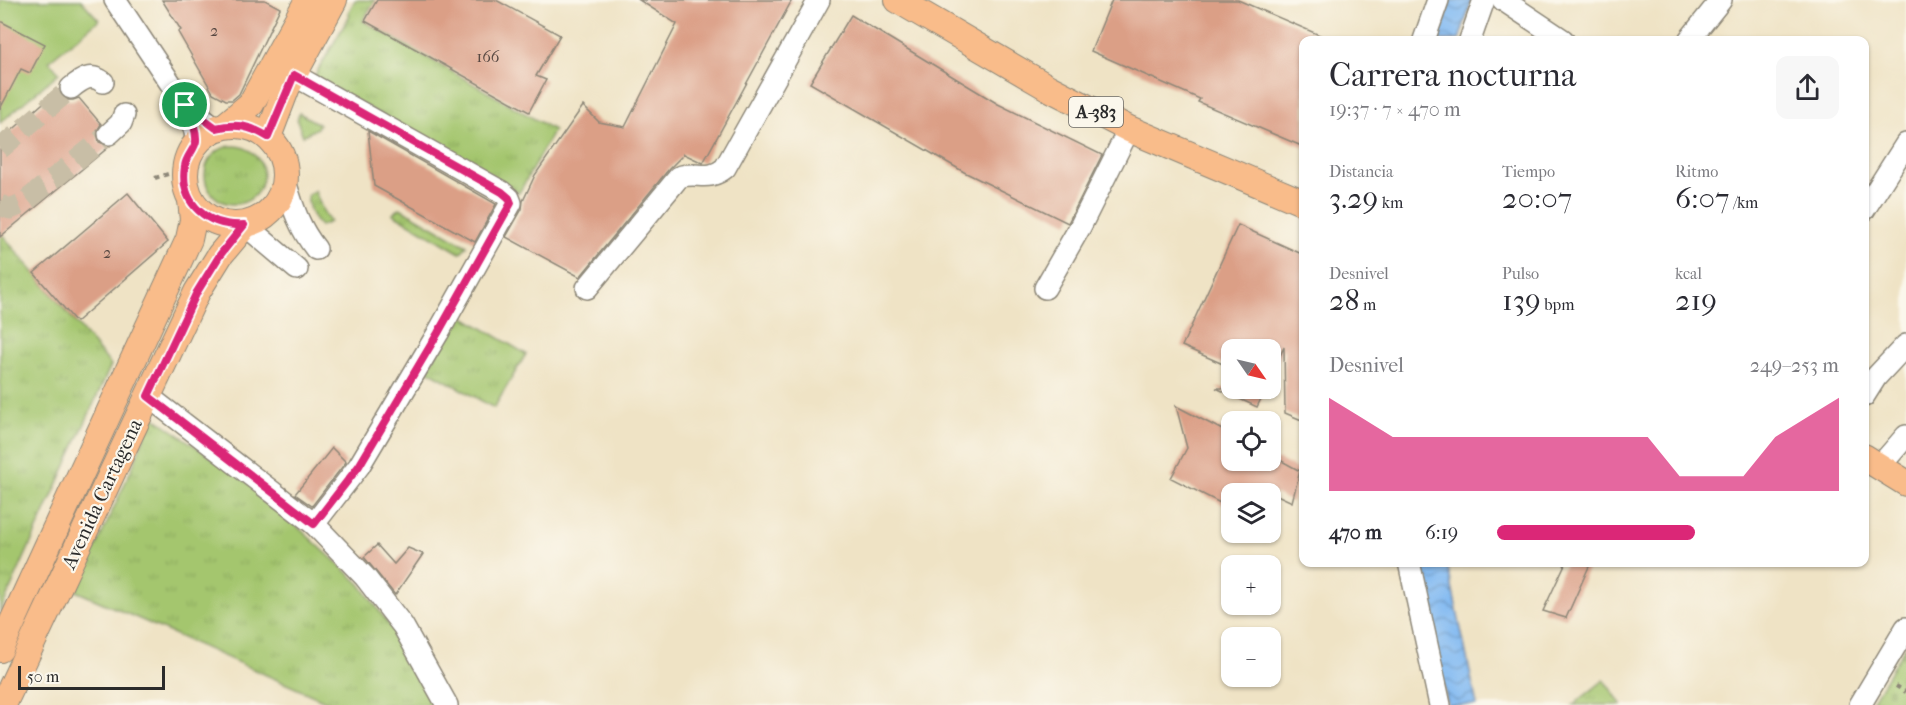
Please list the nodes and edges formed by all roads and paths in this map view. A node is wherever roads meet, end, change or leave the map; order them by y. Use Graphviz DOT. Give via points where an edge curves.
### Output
graph roads {
  1 [pos="115,0"];
  2 [pos="334,0"];
  3 [pos="819,0"];
  4 [pos="898,0"];
  5 [pos="1438,0"];
  6 [pos="1484,0"];
  7 [pos="1503,0"];
  8 [pos="1721,0"];
  9 [pos="303,2"];
  10 [pos="1425,36"];
  11 [pos="1471,36"];
  12 [pos="1557,36"];
  13 [pos="1692,36"];
  14 [pos="294,75"];
  15 [pos="103,82"];
  16 [pos="71,88"];
  17 [pos="185,105"];
  18 [pos="124,115"];
  19 [pos="221,127"];
  20 [pos="1129,129"];
  21 [pos="109,134"];
  22 [pos="268,137"];
  23 [pos="196,143"];
  24 [pos="1906,144"];
  25 [pos="154,178"];
  26 [pos="285,181"];
  27 [pos="187,188"];
  28 [pos="1299,201"];
  29 [pos="1869,202"];
  30 [pos="244,225"];
  31 [pos="316,249"];
  32 [pos="297,269"];
  33 [pos="587,288"];
  34 [pos="1045,288"];
  35 [pos="1906,345"];
  36 [pos="1869,388"];
  37 [pos="148,396"];
  38 [pos="1906,436"];
  39 [pos="1872,462"];
  40 [pos="1906,483"];
  41 [pos="314,524"];
  42 [pos="1409,567"];
  43 [pos="1906,628"];
  44 [pos="0,649"];
  45 [pos="1896,686"];
  46 [pos="1906,692"];
  47 [pos="3,705"];
  48 [pos="447,705"];
  49 [pos="1440,705"];
  50 [pos="1860,705"];
  1 -- 17 [label="street"];
  2 -- 14 [label="main road"];
  3 -- 33 [label="street" via="725,168 709,177 679,177"];
  4 -- 20 [label="main road, A-383" via="1049,88"];
  5 -- 10 [label="street"];
  6 -- 11 [label="street"];
  7 -- 12 [label="street"];
  8 -- 13 [label="street"];
  9 -- 19 [label="main road" via="251,104"];
  14 -- 22 [label="main road"];
  14 -- 41 [label="street" via="502,192 511,203 359,466"];
  15 -- 16 [label="street" via="90,77"];
  17 -- 19 [label="street"];
  17 -- 23 [label="street"];
  18 -- 21 [label="street"];
  19 -- 22 [label="main road" via="248,127"];
  19 -- 23 [label="main road"];
  20 -- 28 [label="main road, A-383"];
  20 -- 34 [label="street"];
  22 -- 26 [label="main road" via="279,150"];
  23 -- 27 [label="main road" via="185,163"];
  24 -- 29 [label="street"];
  25 -- 27 [label="path" via="168,174"];
  26 -- 30 [label="main road" via="272,209"];
  26 -- 31 [label="street" via="295,215"];
  27 -- 30 [label="main road" via="200,213 229,226"];
  27 -- 44 [label="main road, Avenida Cartagena" via="193,220 189,239"];
  30 -- 32 [label="street"];
  30 -- 37 [label="main road, Avenida Cartagena" via="197,292"];
  35 -- 36 [label="street"];
  37 -- 41 [label="street"];
  37 -- 47 [label="main road, Avenida Cartagena"];
  38 -- 39 [label="street"];
  39 -- 40 [label="main road"];
  41 -- 48 [label="street" via="403,626"];
  42 -- 49 [label="street"];
  43 -- 50 [label="street"];
  45 -- 46 [label="path"];
}
